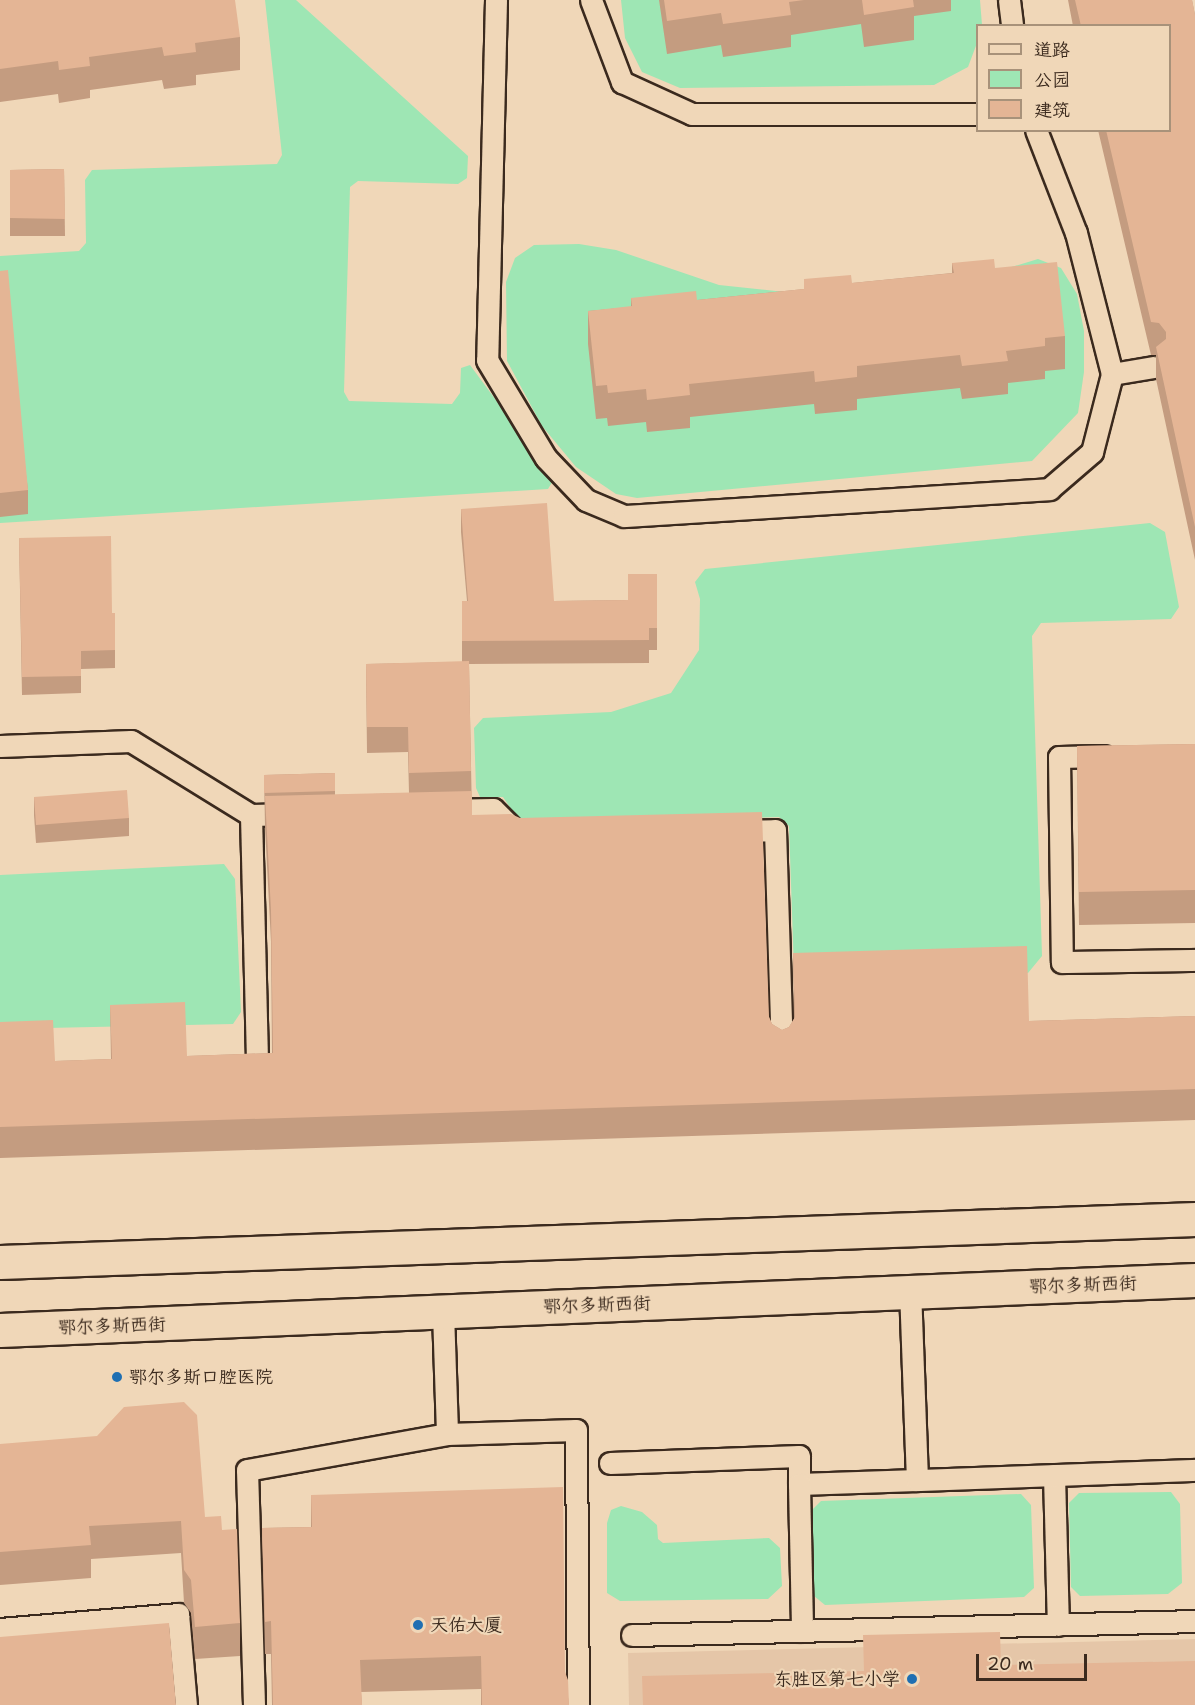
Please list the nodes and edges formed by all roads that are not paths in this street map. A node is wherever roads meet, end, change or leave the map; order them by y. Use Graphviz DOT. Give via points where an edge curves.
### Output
graph roads {
  1 [pos="496,0"];
  2 [pos="591,0"];
  3 [pos="1009,0"];
  4 [pos="1012,24"];
  5 [pos="976,114"];
  6 [pos="1037,132"];
  7 [pos="1154,367"];
  8 [pos="1112,374"];
  9 [pos="0,746"];
  10 [pos="1130,756"];
  11 [pos="424,811"];
  12 [pos="309,814"];
  13 [pos="251,815"];
  14 [pos="717,831"];
  15 [pos="532,836"];
  16 [pos="1195,960"];
  17 [pos="782,1048"];
  18 [pos="256,1069"];
  19 [pos="1195,1220"];
  20 [pos="0,1262"];
  21 [pos="1195,1280"];
  22 [pos="910,1292"];
  23 [pos="444,1312"];
  24 [pos="0,1330"];
  25 [pos="447,1434"];
  26 [pos="610,1463"];
  27 [pos="1195,1470"];
  28 [pos="1054,1475"];
  29 [pos="916,1480"];
  30 [pos="799,1484"];
  31 [pos="1195,1621"];
  32 [pos="1058,1625"];
  33 [pos="0,1629"];
  34 [pos="802,1631"];
  35 [pos="632,1635"];
  36 [pos="186,1705"];
  37 [pos="254,1705"];
  38 [pos="578,1705"];
  1 -- 8 [label="lane" via="487,360 546,458 586,500 624,516 1049,489 1092,452"];
  2 -- 5 [label="lane" via="622,82 692,114"];
  3 -- 4 [label="lane"];
  6 -- 8 [label="lane" via="1076,233"];
  7 -- 8 [label="lane"];
  9 -- 13 [label="lane" via="131,741"];
  10 -- 16 [label="lane" via="1059,757 1062,962"];
  11 -- 15 [label="lane" via="493,809 520,836"];
  12 -- 13 [label="lane"];
  13 -- 18 [label="lane"];
  14 -- 17 [label="lane" via="775,830"];
  19 -- 20 [label="main road"];
  21 -- 22 [label="main road, 鄂尔多斯西街"];
  22 -- 23 [label="main road, 鄂尔多斯西街"];
  22 -- 29 [label="lane"];
  23 -- 24 [label="main road, 鄂尔多斯西街"];
  23 -- 25 [label="lane"];
  25 -- 37 [label="lane" via="247,1470"];
  25 -- 38 [label="lane" via="576,1430"];
  26 -- 30 [label="lane" via="799,1456"];
  27 -- 28 [label="lane"];
  28 -- 29 [label="lane"];
  28 -- 32 [label="lane"];
  29 -- 30 [label="lane"];
  30 -- 34 [label="lane"];
  31 -- 32 [label="lane"];
  32 -- 34 [label="lane"];
  33 -- 36 [label="lane" via="178,1614"];
  34 -- 35 [label="lane"];
}
